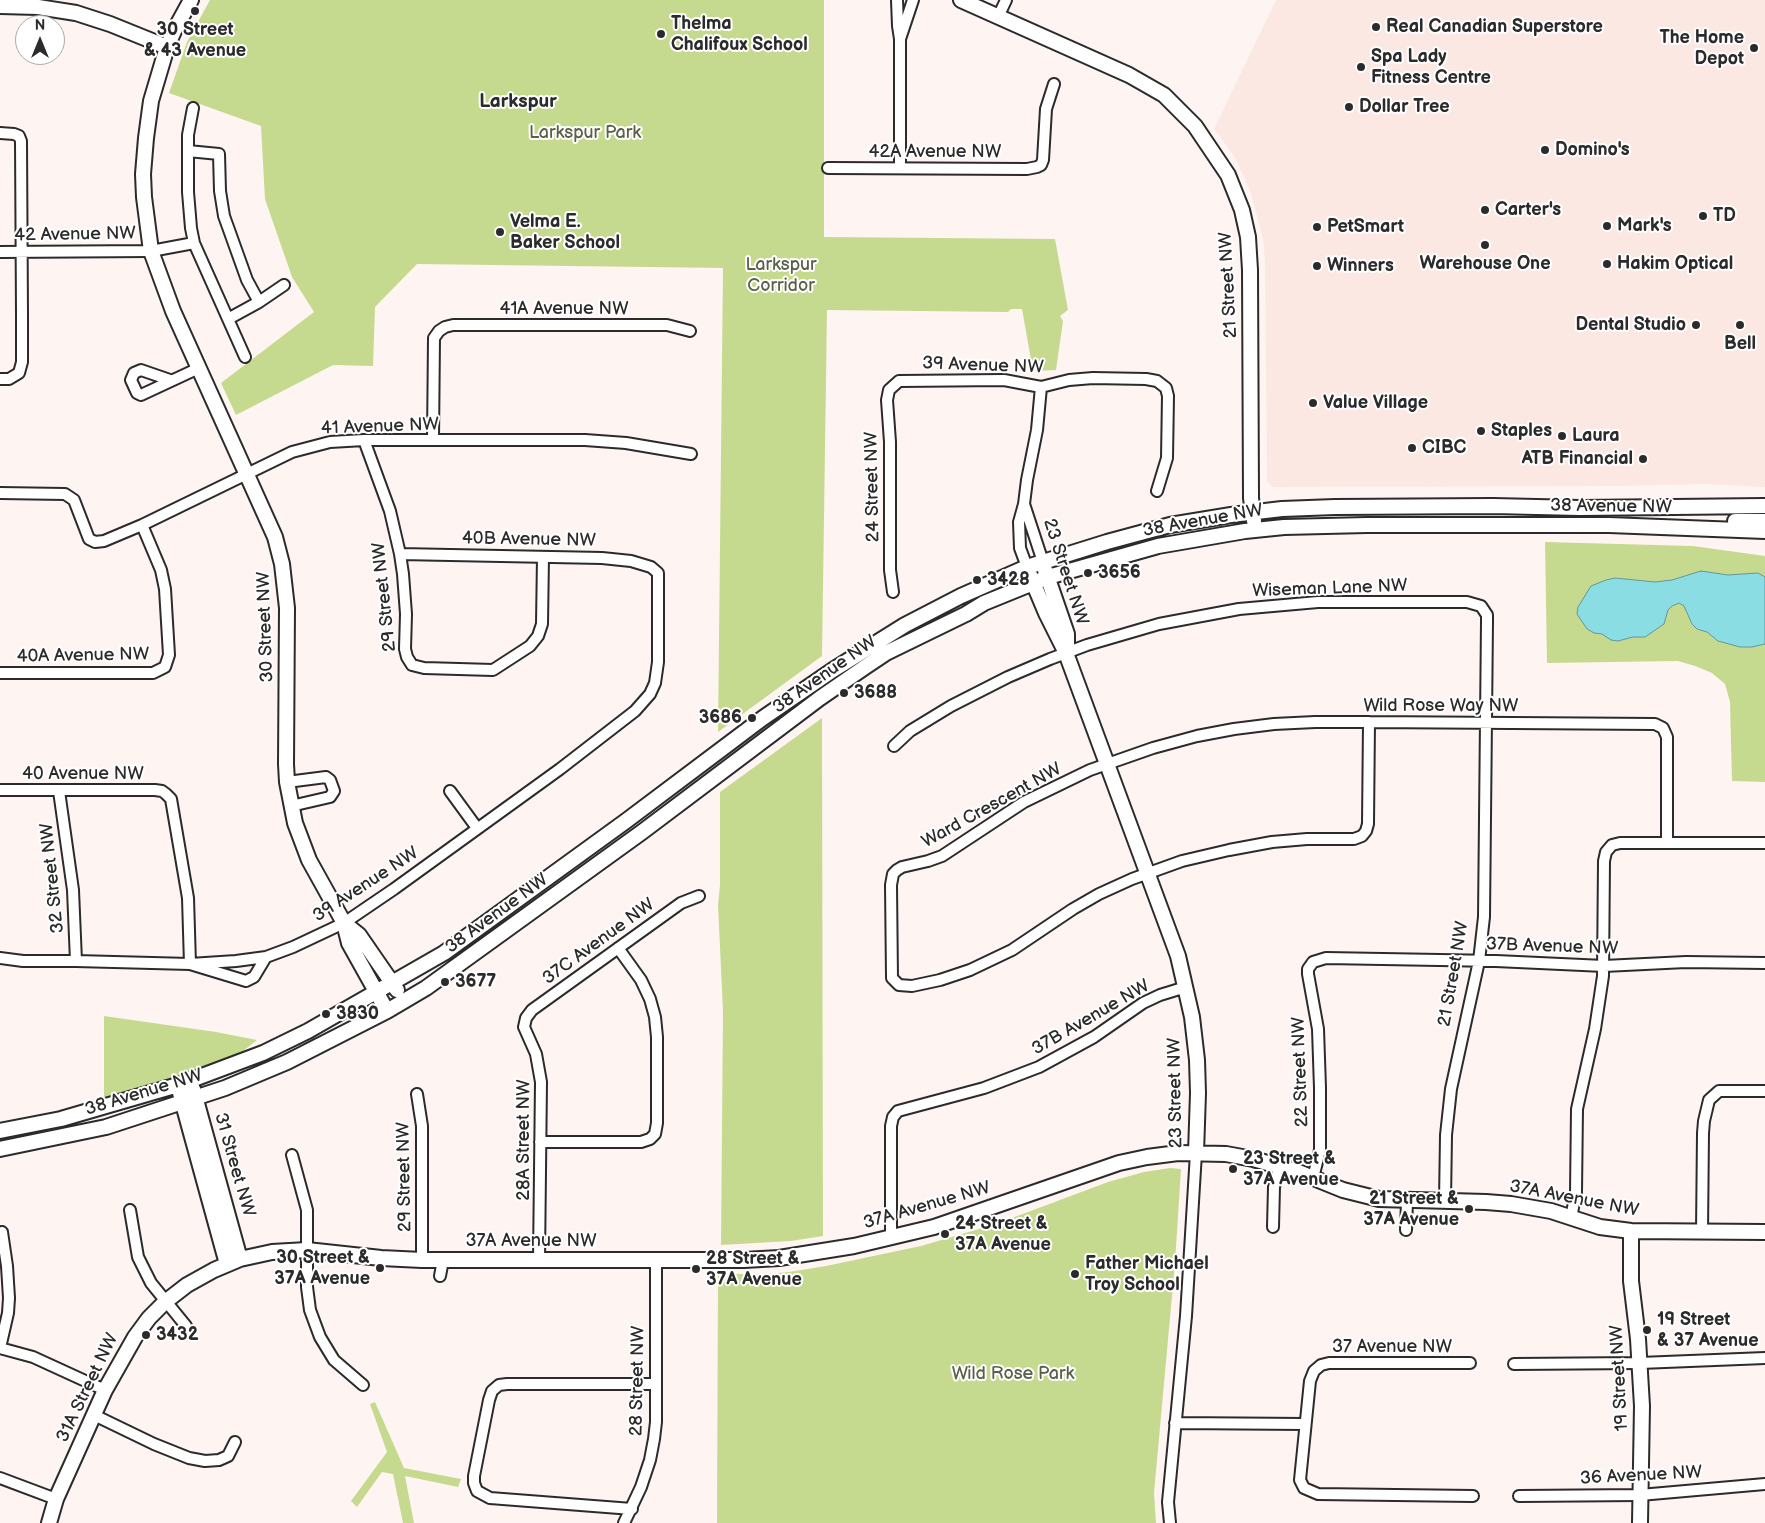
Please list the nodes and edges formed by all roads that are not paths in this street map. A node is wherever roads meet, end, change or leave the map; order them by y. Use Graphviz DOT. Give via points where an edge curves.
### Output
graph roads {
  1 [pos="191,0"];
  2 [pos="897,0"];
  3 [pos="913,0"];
  4 [pos="961,0"];
  5 [pos="1006,0"];
  6 [pos="38,4"];
  7 [pos="0,6"];
  8 [pos="998,17"];
  9 [pos="900,39"];
  10 [pos="167,47"];
  11 [pos="1054,84"];
  12 [pos="193,108"];
  13 [pos="0,132"];
  14 [pos="188,151"];
  15 [pos="828,168"];
  16 [pos="900,168"];
  17 [pos="194,243"];
  18 [pos="151,250"];
  19 [pos="0,252"];
  20 [pos="22,252"];
  21 [pos="284,285"];
  22 [pos="259,302"];
  23 [pos="228,319"];
  24 [pos="690,330"];
  25 [pos="245,358"];
  26 [pos="199,368"];
  27 [pos="0,379"];
  28 [pos="170,380"];
  29 [pos="895,383"];
  30 [pos="1041,386"];
  31 [pos="364,440"];
  32 [pos="433,440"];
  33 [pos="691,454"];
  34 [pos="246,474"];
  35 [pos="1157,491"];
  36 [pos="0,493"];
  37 [pos="1024,504"];
  38 [pos="1765,506"];
  39 [pos="1253,512"];
  40 [pos="1765,521"];
  41 [pos="142,525"];
  42 [pos="1660,526"];
  43 [pos="1256,530"];
  44 [pos="1765,531"];
  45 [pos="400,554"];
  46 [pos="543,557"];
  47 [pos="1043,562"];
  48 [pos="1027,567"];
  49 [pos="1048,577"];
  50 [pos="1033,582"];
  51 [pos="893,592"];
  52 [pos="1066,653"];
  53 [pos="0,673"];
  54 [pos="650,694"];
  55 [pos="1369,722"];
  56 [pos="1486,723"];
  57 [pos="894,746"];
  58 [pos="1108,763"];
  59 [pos="287,782"];
  60 [pos="0,790"];
  61 [pos="450,790"];
  62 [pos="59,791"];
  63 [pos="291,806"];
  64 [pos="477,828"];
  65 [pos="1667,843"];
  66 [pos="1765,843"];
  67 [pos="1148,873"];
  68 [pos="699,896"];
  69 [pos="344,922"];
  70 [pos="618,948"];
  71 [pos="266,957"];
  72 [pos="2,959"];
  73 [pos="76,961"];
  74 [pos="1479,961"];
  75 [pos="1765,963"];
  76 [pos="190,964"];
  77 [pos="1310,964"];
  78 [pos="1604,966"];
  79 [pos="393,983"];
  80 [pos="1186,987"];
  81 [pos="376,993"];
  82 [pos="404,1000"];
  83 [pos="386,1011"];
  84 [pos="524,1022"];
  85 [pos="185,1083"];
  86 [pos="1765,1091"];
  87 [pos="417,1094"];
  88 [pos="189,1100"];
  89 [pos="0,1131"];
  90 [pos="540,1142"];
  91 [pos="0,1149"];
  92 [pos="1196,1153"];
  93 [pos="292,1155"];
  94 [pos="1280,1166"];
  95 [pos="1313,1178"];
  96 [pos="1406,1201"];
  97 [pos="1445,1201"];
  98 [pos="130,1210"];
  99 [pos="1570,1218"];
  100 [pos="1273,1228"];
  101 [pos="1406,1230"];
  102 [pos="1631,1231"];
  103 [pos="2,1232"];
  104 [pos="1702,1232"];
  105 [pos="1765,1232"];
  106 [pos="891,1238"];
  107 [pos="307,1250"];
  108 [pos="240,1259"];
  109 [pos="422,1260"];
  110 [pos="443,1260"];
  111 [pos="540,1260"];
  112 [pos="656,1260"];
  113 [pos="227,1264"];
  114 [pos="440,1276"];
  115 [pos="165,1302"];
  116 [pos="186,1326"];
  117 [pos="0,1348"];
  118 [pos="1765,1358"];
  119 [pos="1470,1363"];
  120 [pos="1514,1364"];
  121 [pos="1640,1364"];
  122 [pos="656,1384"];
  123 [pos="363,1385"];
  124 [pos="105,1390"];
  125 [pos="94,1415"];
  126 [pos="1175,1423"];
  127 [pos="1305,1424"];
  128 [pos="235,1442"];
  129 [pos="0,1478"];
  130 [pos="1765,1484"];
  131 [pos="1640,1495"];
  132 [pos="1473,1496"];
  133 [pos="1519,1496"];
  134 [pos="56,1499"];
  135 [pos="629,1518"];
  136 [pos="49,1523"];
  137 [pos="1170,1523"];
  138 [pos="1640,1523"];
  1 -- 10 [label="street, 30 Street NW"];
  2 -- 9 [label="street"];
  3 -- 9 [label="street"];
  4 -- 8 [label="street, 21 Street NW"];
  5 -- 8 [label="street"];
  6 -- 7 [label="street"];
  6 -- 10 [label="street" via="93,18"];
  8 -- 39 [label="street, 21 Street NW" via="1138,80 1164,95 1195,126 1228,175 1242,210 1248,237"];
  9 -- 16 [label="street"];
  10 -- 18 [label="street, 30 Street NW" via="151,101 144,158 144,197"];
  11 -- 16 [label="street, 42A Avenue NW" via="1046,109 1044,155 1037,168"];
  12 -- 14 [label="street"];
  13 -- 20 [label="street" via="19,136 21,141"];
  14 -- 17 [label="street" via="188,192"];
  14 -- 22 [label="street" via="219,154 224,216 247,280"];
  15 -- 16 [label="street, 42A Avenue NW"];
  17 -- 18 [label="street, 42 Avenue NW"];
  17 -- 23 [label="street"];
  18 -- 20 [label="street, 42 Avenue NW"];
  18 -- 26 [label="street, 30 Street NW" via="173,311"];
  19 -- 20 [label="street, 42 Avenue NW"];
  20 -- 27 [label="street" via="22,362 20,373 9,379"];
  21 -- 22 [label="street"];
  22 -- 23 [label="street"];
  23 -- 25 [label="street"];
  24 -- 32 [label="street, 41A Avenue NW" via="667,325 453,325 438,331 434,342"];
  26 -- 28 [label="street"];
  26 -- 34 [label="street, 30 Street NW"];
  29 -- 30 [label="street, 39 Avenue NW" via="908,380 1004,380"];
  29 -- 51 [label="street, 24 Street NW" via="887,400"];
  30 -- 35 [label="street, 39 Avenue NW" via="1105,378 1160,382 1167,391 1168,448"];
  30 -- 37 [label="street, 23 Street NW"];
  31 -- 32 [label="street, 41 Avenue NW"];
  31 -- 34 [label="street, 41 Avenue NW" via="340,441 292,452"];
  31 -- 45 [label="street, 29 Street NW" via="390,511"];
  32 -- 33 [label="street, 41 Avenue NW" via="594,441"];
  34 -- 41 [label="street, 41 Avenue NW"];
  34 -- 59 [label="street, 30 Street NW" via="275,537 286,585"];
  36 -- 41 [label="street, 41 Avenue NW" via="64,494 74,500 89,539 95,542 104,542"];
  37 -- 47 [label="street, 23 Street NW"];
  37 -- 48 [label="street, 23 Street NW" via="1018,529"];
  38 -- 39 [label="street, 38 Avenue NW" via="1335,507"];
  39 -- 43 [label="street, 21 Street NW"];
  39 -- 47 [label="street, 38 Avenue NW" via="1153,529"];
  40 -- 42 [label="street"];
  41 -- 53 [label="street, 40A Avenue NW" via="161,570 165,589 169,655 165,667 153,673"];
  42 -- 43 [label="street, 38 Avenue NW" via="1367,524"];
  42 -- 44 [label="street, 38 Avenue NW"];
  43 -- 49 [label="street, 38 Avenue NW" via="1158,546"];
  45 -- 46 [label="street, 40B Avenue NW"];
  45 -- 46 [label="street, 29 Street NW" via="406,614 405,649 412,665 493,670 530,646 541,630"];
  46 -- 54 [label="street, 40B Avenue NW" via="615,559 644,564 656,570 658,662"];
  47 -- 48 [label="street, 38 Avenue NW"];
  47 -- 49 [label="street, 23 Street NW"];
  48 -- 50 [label="street, 23 Street NW"];
  48 -- 79 [label="street, 38 Avenue NW" via="905,625 833,670 763,718 444,954"];
  49 -- 50 [label="street, 38 Avenue NW"];
  49 -- 52 [label="street, 23 Street NW" via="1067,634"];
  50 -- 52 [label="street, 23 Street NW"];
  50 -- 82 [label="street, 38 Avenue NW" via="984,603 865,667 602,861 426,988"];
  52 -- 56 [label="street, Wiseman Lane NW" via="1159,624 1239,609 1318,602 1474,602 1487,615"];
  52 -- 57 [label="street, Wiseman Lane NW" via="966,697 910,731"];
  52 -- 58 [label="street, 23 Street NW"];
  54 -- 64 [label="street, 39 Avenue NW" via="635,711"];
  55 -- 56 [label="street, Wild Rose Way NW"];
  55 -- 58 [label="street, Wild Rose Way NW" via="1288,723 1234,729 1177,741"];
  55 -- 67 [label="street" via="1368,824 1362,836 1253,845 1193,858"];
  56 -- 65 [label="street, Wild Rose Way NW" via="1659,726 1666,732 1668,741"];
  56 -- 74 [label="street, 21 Street NW" via="1484,917"];
  58 -- 67 [label="street, 23 Street NW"];
  58 -- 67 [label="street, Ward Crescent NW" via="1024,802 942,856 897,870 891,885 892,978 899,985 912,986 970,970 1012,950 1099,894"];
  59 -- 63 [label="street, 30 Street NW"];
  59 -- 63 [label="street" via="326,777 334,791 330,797"];
  60 -- 62 [label="street, 40 Avenue NW"];
  61 -- 64 [label="street"];
  62 -- 73 [label="street, 32 Street NW" via="73,890"];
  62 -- 76 [label="street, 40 Avenue NW" via="156,790 171,799 188,898"];
  63 -- 69 [label="street, 30 Street NW" via="303,848"];
  64 -- 69 [label="street, 39 Avenue NW"];
  65 -- 66 [label="street"];
  65 -- 78 [label="street" via="1620,843 1608,848 1604,861"];
  67 -- 80 [label="street, 23 Street NW"];
  68 -- 70 [label="street, 37C Avenue NW" via="681,903"];
  69 -- 71 [label="street, 39 Avenue NW"];
  69 -- 79 [label="street, 30 Street NW" via="359,935"];
  69 -- 81 [label="street, 30 Street NW" via="349,943"];
  70 -- 84 [label="street, 37C Avenue NW" via="532,1010"];
  70 -- 90 [label="street" via="641,980 655,1017 657,1129 654,1136 641,1142"];
  71 -- 76 [label="street, 39 Avenue NW"];
  71 -- 76 [label="street, 39 Avenue NW" via="254,977 246,981"];
  72 -- 73 [label="street, 39 Avenue NW"];
  73 -- 76 [label="street, 39 Avenue NW"];
  74 -- 77 [label="street, 37B Avenue NW" via="1326,958"];
  74 -- 78 [label="street, 37B Avenue NW"];
  74 -- 97 [label="street, 21 Street NW" via="1451,1089 1446,1135"];
  75 -- 78 [label="street, 37B Avenue NW"];
  77 -- 95 [label="street, 22 Street NW" via="1308,974 1318,1029 1320,1074 1320,1150"];
  78 -- 99 [label="street" via="1595,1029 1577,1109 1576,1192"];
  79 -- 81 [label="street, 38 Avenue NW"];
  79 -- 82 [label="street, 30 Street NW"];
  80 -- 92 [label="street, 23 Street NW" via="1197,1060"];
  80 -- 106 [label="street, 37B Avenue NW" via="1144,1003 1094,1037 1039,1067 990,1086 898,1111 891,1126"];
  81 -- 83 [label="street, 30 Street NW"];
  81 -- 85 [label="street, 38 Avenue NW" via="263,1053"];
  82 -- 83 [label="street, 38 Avenue NW"];
  83 -- 88 [label="street, 38 Avenue NW" via="287,1062"];
  84 -- 90 [label="street, 28A Street NW" via="540,1074"];
  85 -- 88 [label="street, 31 Street NW"];
  85 -- 89 [label="street, 38 Avenue NW" via="61,1120"];
  86 -- 104 [label="street" via="1719,1091 1709,1100 1704,1121"];
  87 -- 109 [label="street, 29 Street NW" via="422,1126"];
  88 -- 91 [label="street, 38 Avenue NW" via="106,1127"];
  88 -- 108 [label="street, 31 Street NW"];
  88 -- 113 [label="street, 31 Street NW"];
  90 -- 111 [label="street, 28A Street NW"];
  92 -- 94 [label="street, 37A Avenue NW" via="1239,1156"];
  92 -- 106 [label="street, 37A Avenue NW" via="1130,1160 978,1213"];
  92 -- 126 [label="street, 23 Street NW" via="1187,1306"];
  93 -- 107 [label="street" via="306,1203"];
  94 -- 95 [label="street, 37A Avenue NW"];
  94 -- 100 [label="street" via="1274,1187"];
  95 -- 96 [label="street, 37A Avenue NW" via="1355,1194"];
  96 -- 97 [label="street, 37A Avenue NW"];
  96 -- 101 [label="street"];
  97 -- 99 [label="street, 37A Avenue NW" via="1511,1204"];
  98 -- 115 [label="street" via="138,1257"];
  99 -- 102 [label="street, 37A Avenue NW"];
  102 -- 104 [label="street, 37A Avenue NW"];
  102 -- 121 [label="street, 19 Street NW" via="1632,1297"];
  103 -- 117 [label="street" via="9,1298"];
  104 -- 105 [label="street, 37A Avenue NW"];
  106 -- 112 [label="street, 37A Avenue NW" via="779,1258"];
  107 -- 108 [label="street, 37A Avenue NW" via="272,1252"];
  107 -- 109 [label="street, 37A Avenue NW"];
  107 -- 123 [label="street" via="308,1302 315,1326 334,1360"];
  108 -- 113 [label="street, 37A Avenue NW"];
  109 -- 110 [label="street, 37A Avenue NW"];
  110 -- 111 [label="street, 37A Avenue NW"];
  110 -- 114 [label="street, 37A Avenue NW"];
  111 -- 112 [label="street, 37A Avenue NW"];
  112 -- 122 [label="street, 28 Street NW"];
  113 -- 115 [label="street, 37A Avenue NW" via="187,1284"];
  115 -- 116 [label="street"];
  115 -- 124 [label="street, 31A Street NW" via="135,1337"];
  117 -- 124 [label="street" via="33,1357"];
  118 -- 121 [label="street"];
  119 -- 127 [label="street, 37 Avenue NW" via="1329,1363 1317,1368 1310,1381"];
  120 -- 121 [label="street"];
  121 -- 131 [label="street, 19 Street NW"];
  122 -- 135 [label="street, 28 Street NW" via="652,1450"];
  122 -- 135 [label="street" via="507,1384 496,1387 489,1400 474,1476 477,1491 490,1498"];
  124 -- 125 [label="street, 31A Street NW"];
  125 -- 128 [label="street" via="189,1458 219,1460 228,1456"];
  125 -- 134 [label="street, 31A Street NW"];
  126 -- 127 [label="street"];
  126 -- 137 [label="street, 23 Street NW" via="1168,1502"];
  127 -- 132 [label="street" via="1300,1480 1304,1488 1318,1494"];
  129 -- 134 [label="street"];
  130 -- 131 [label="street, 36 Avenue NW"];
  131 -- 133 [label="street, 36 Avenue NW"];
  131 -- 138 [label="street, 19 Street NW"];
  134 -- 136 [label="street, 31A Street NW"];
}
